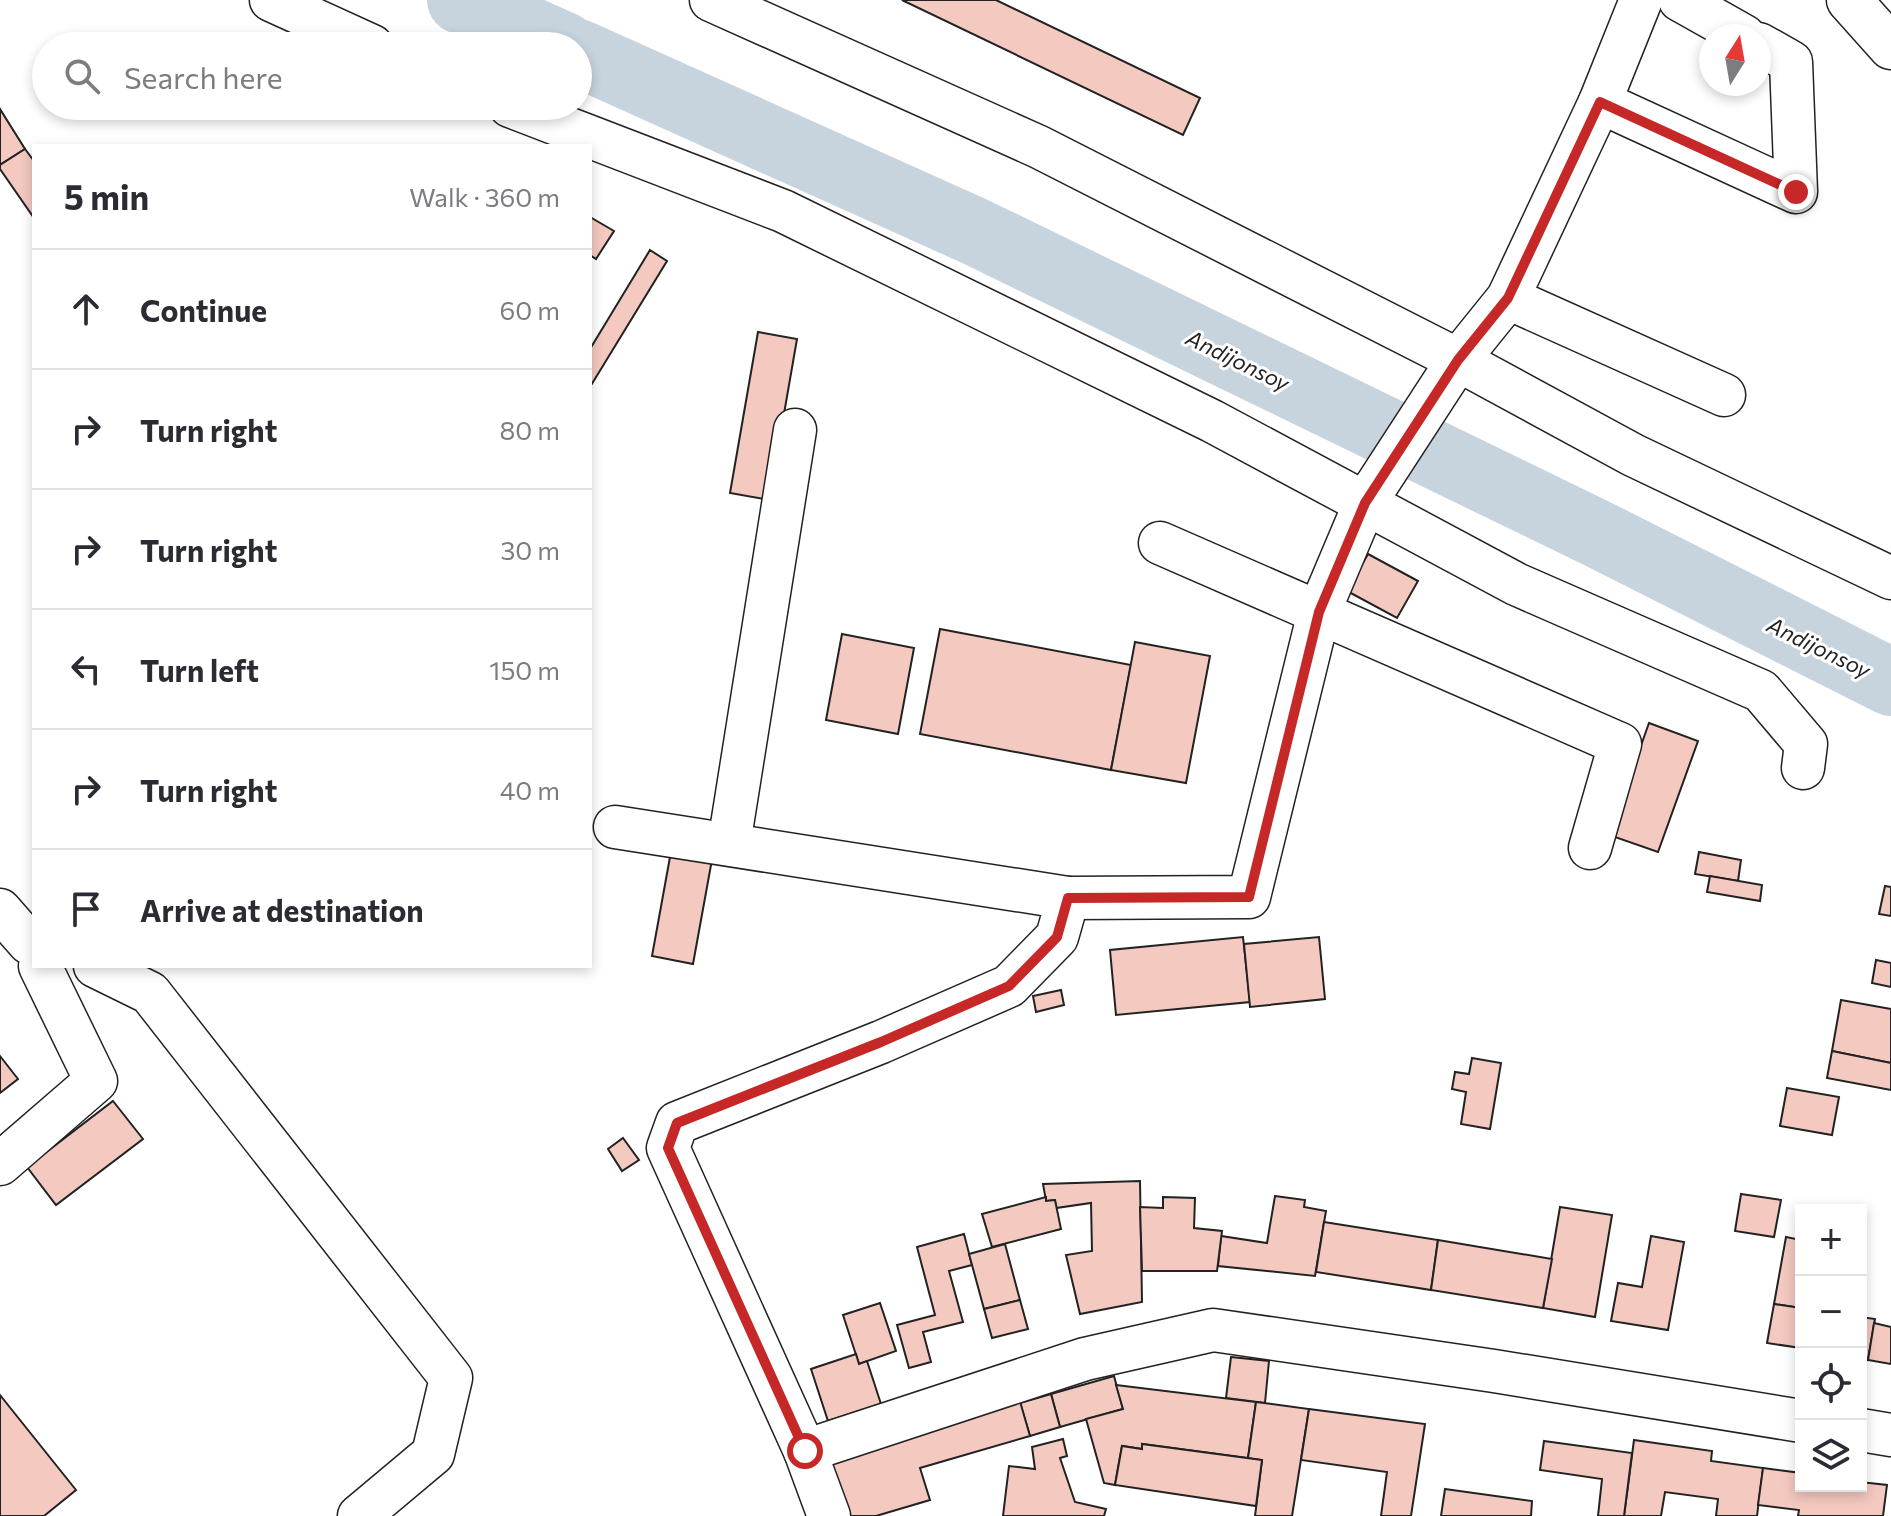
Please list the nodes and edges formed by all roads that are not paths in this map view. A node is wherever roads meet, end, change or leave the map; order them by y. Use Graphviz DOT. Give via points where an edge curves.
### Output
graph roads {
  1 [pos="271,0"];
  2 [pos="711,0"];
  3 [pos="1641,0"];
  4 [pos="1680,0"];
  5 [pos="1849,0"];
  6 [pos="1723,24"];
  7 [pos="341,32"];
  8 [pos="1891,47"];
  9 [pos="1771,51"];
  10 [pos="1600,102"];
  11 [pos="546,120"];
  12 [pos="1508,298"];
  13 [pos="1458,360"];
  14 [pos="1724,395"];
  15 [pos="795,430"];
  16 [pos="1365,503"];
  17 [pos="1160,543"];
  18 [pos="1891,578"];
  19 [pos="1319,612"];
  20 [pos="1803,768"];
  21 [pos="615,827"];
  22 [pos="729,844"];
  23 [pos="1590,848"];
  24 [pos="1068,898"];
  25 [pos="0,910"];
  26 [pos="32,949"];
  27 [pos="42,968"];
  28 [pos="99,968"];
  29 [pos="0,1164"];
  30 [pos="1795,1420"];
  31 [pos="1867,1431"];
  32 [pos="1891,1435"];
  33 [pos="805,1451"];
  34 [pos="359,1516"];
  35 [pos="829,1516"];
  1 -- 7 [label="lane"];
  2 -- 13 [label="lane" via="1039,147"];
  3 -- 10 [label="lane"];
  4 -- 6 [label="lane"];
  5 -- 8 [label="main road"];
  9 -- 10 [label="lane" via="1791,62 1796,192"];
  10 -- 12 [label="lane"];
  11 -- 16 [label="lane" via="783,211 1212,421"];
  12 -- 13 [label="lane"];
  12 -- 14 [label="lane"];
  13 -- 16 [label="lane"];
  13 -- 18 [label="lane" via="1633,455"];
  15 -- 22 [label="lane"];
  16 -- 19 [label="lane"];
  16 -- 20 [label="lane" via="1516,584 1761,691 1806,744"];
  17 -- 19 [label="lane"];
  19 -- 23 [label="lane" via="1620,744"];
  19 -- 24 [label="lane" via="1249,897"];
  21 -- 22 [label="lane"];
  22 -- 24 [label="lane"];
  24 -- 33 [label="lane" via="1057,937 1009,986 677,1123 668,1148"];
  25 -- 26 [label="lane"];
  27 -- 29 [label="lane" via="96,1081"];
  28 -- 34 [label="lane" via="150,993 451,1378 433,1454"];
  30 -- 33 [label="lane" via="1213,1330 1085,1359"];
  31 -- 32 [label="lane"];
  33 -- 35 [label="lane"];
}
